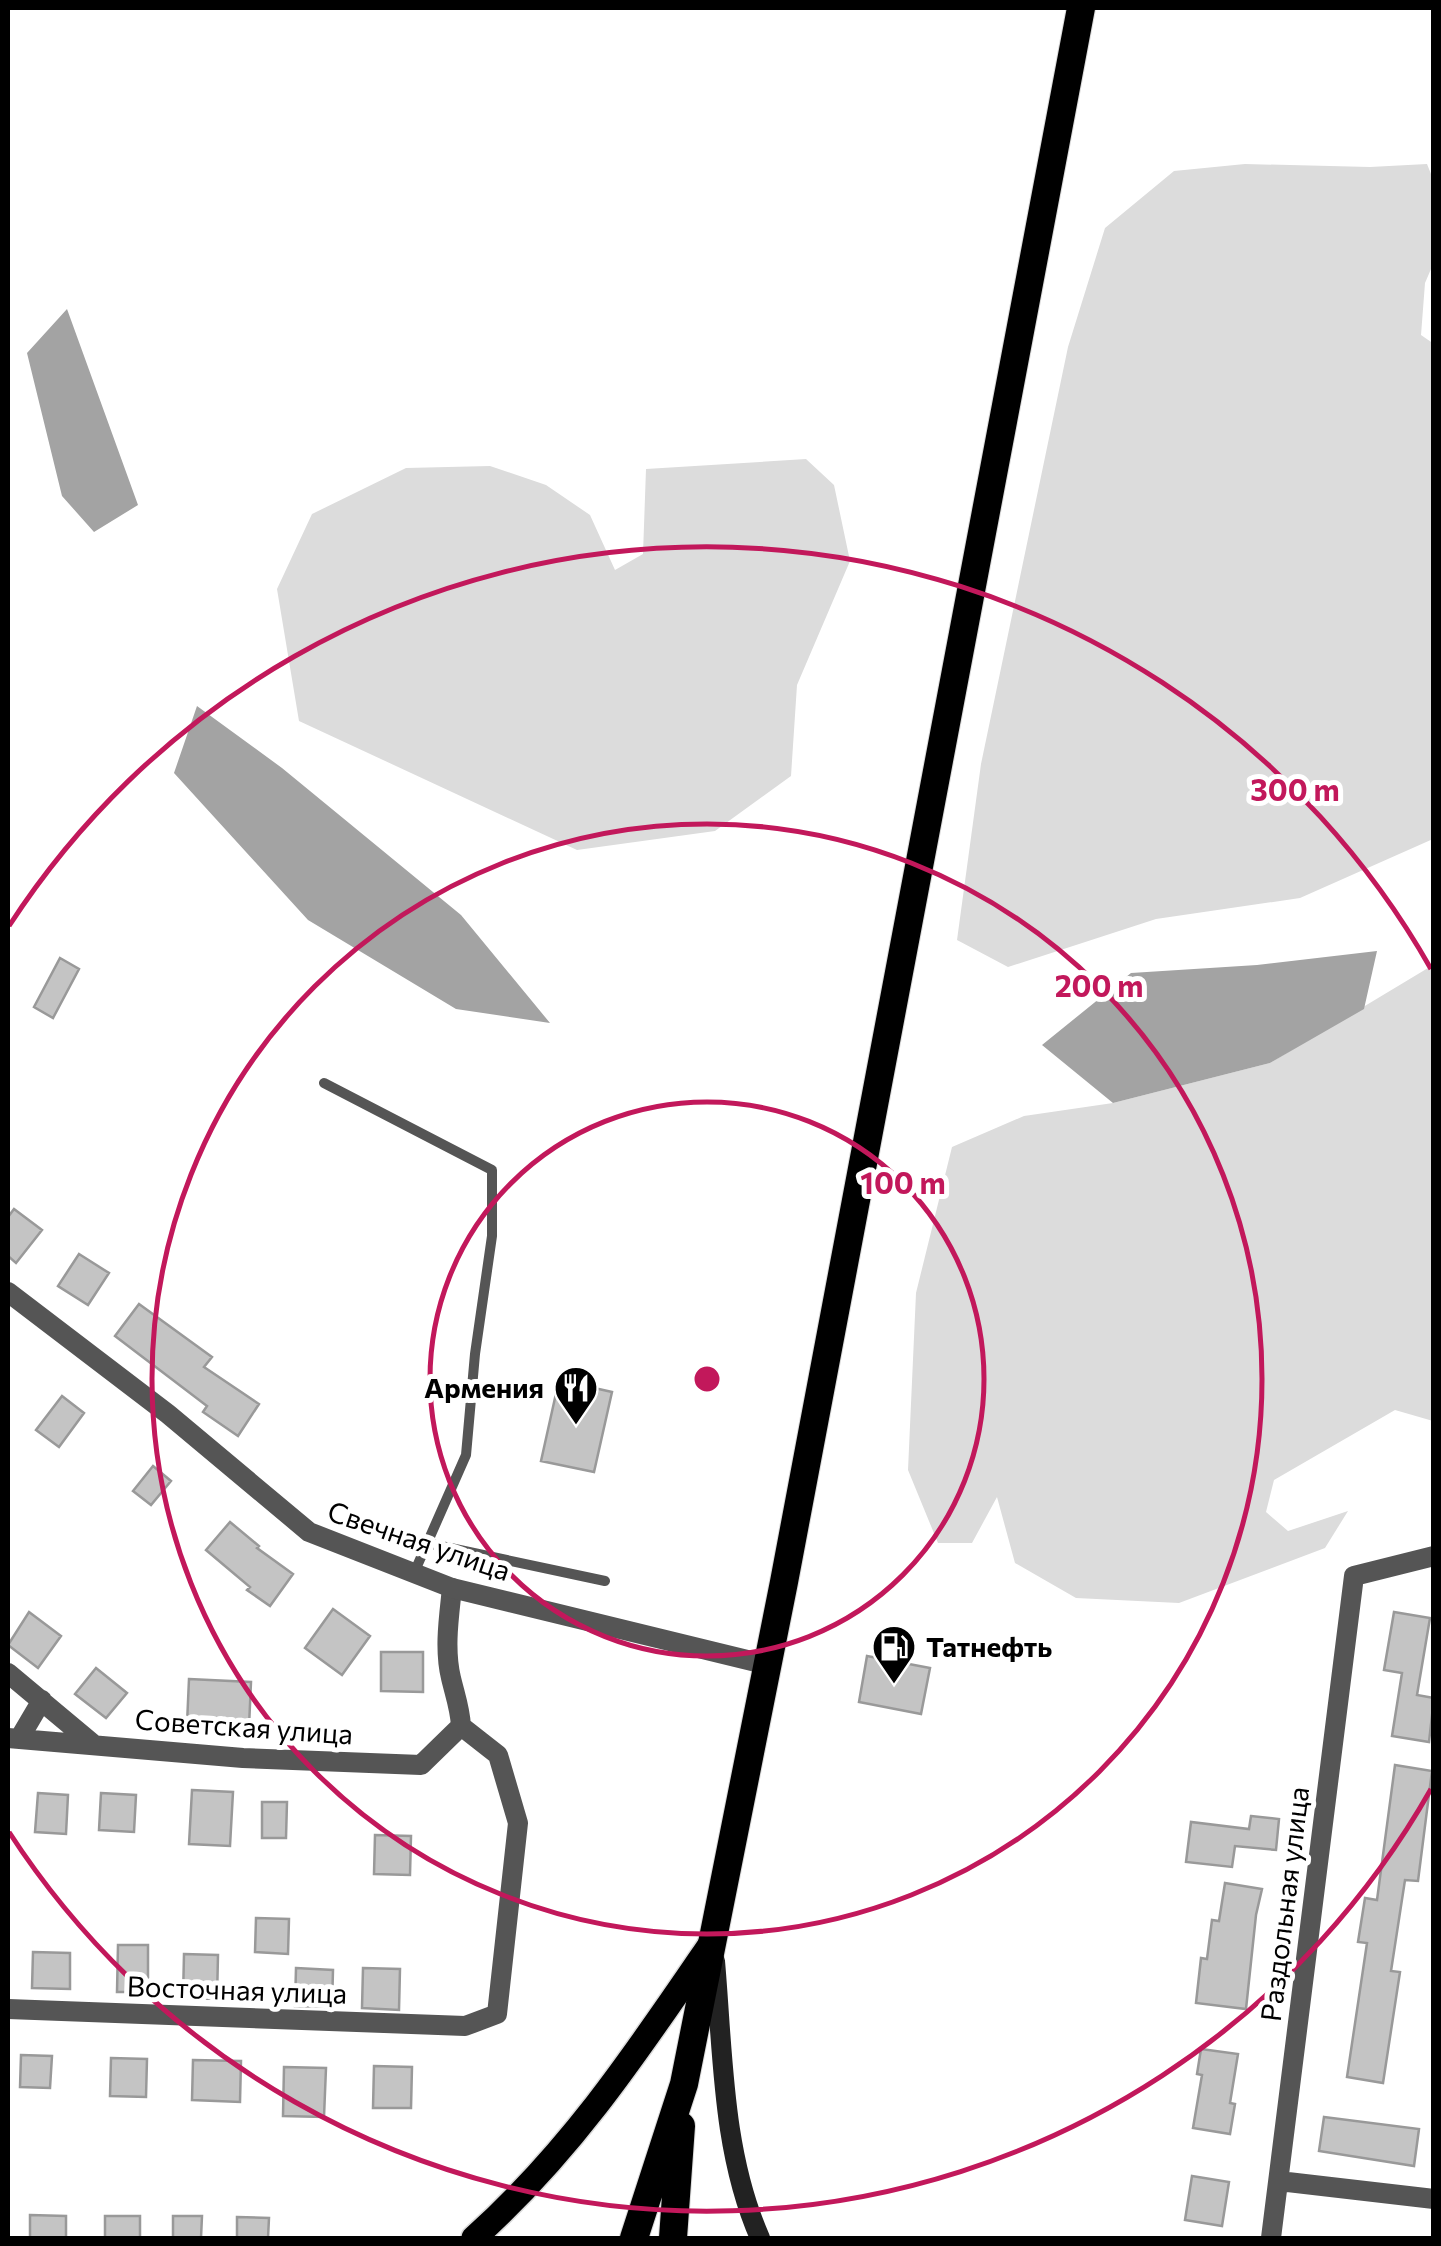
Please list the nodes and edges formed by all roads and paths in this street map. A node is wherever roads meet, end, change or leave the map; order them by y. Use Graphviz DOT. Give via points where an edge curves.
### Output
graph roads {
  1 [pos="1081,8"];
  2 [pos="324,1083"];
  3 [pos="8,1292"];
  4 [pos="427,1543"];
  5 [pos="1434,1556"];
  6 [pos="414,1574"];
  7 [pos="605,1581"];
  8 [pos="452,1588"];
  9 [pos="768,1665"];
  10 [pos="8,1673"];
  11 [pos="42,1700"];
  12 [pos="461,1726"];
  13 [pos="13,1739"];
  14 [pos="92,1744"];
  15 [pos="713,1941"];
  16 [pos="8,2010"];
  17 [pos="684,2084"];
  18 [pos="1279,2181"];
  19 [pos="1434,2199"];
  20 [pos="474,2238"];
  21 [pos="634,2238"];
  22 [pos="674,2238"];
  23 [pos="760,2238"];
  24 [pos="1271,2238"];
  1 -- 9 [label="highway"];
  2 -- 4 [label="lane" via="492,1170 492,1236 466,1455"];
  3 -- 6 [label="street, Свечная улица" via="309,1532"];
  4 -- 6 [label="lane"];
  4 -- 7 [label="lane"];
  5 -- 18 [label="street, Раздольная улица" via="1354,1576"];
  6 -- 8 [label="street, Свечная улица"];
  8 -- 9 [label="street, Свечная улица"];
  8 -- 12 [label="street" via="450,1676"];
  9 -- 15 [label="highway"];
  10 -- 11 [label="street"];
  11 -- 13 [label="street"];
  11 -- 14 [label="street"];
  12 -- 14 [label="street, Советская улица" via="420,1766"];
  12 -- 16 [label="street, Восточная улица" via="498,1755 518,1824 496,2014 465,2026"];
  13 -- 14 [label="street, Советская улица"];
  15 -- 17 [label="highway"];
  15 -- 20 [label="main road" via="582,2126"];
  15 -- 23 [label="main road" via="730,2135"];
  17 -- 21 [label="highway"];
  17 -- 22 [label="highway"];
  18 -- 19 [label="street"];
  18 -- 24 [label="street, Раздольная улица"];
}
